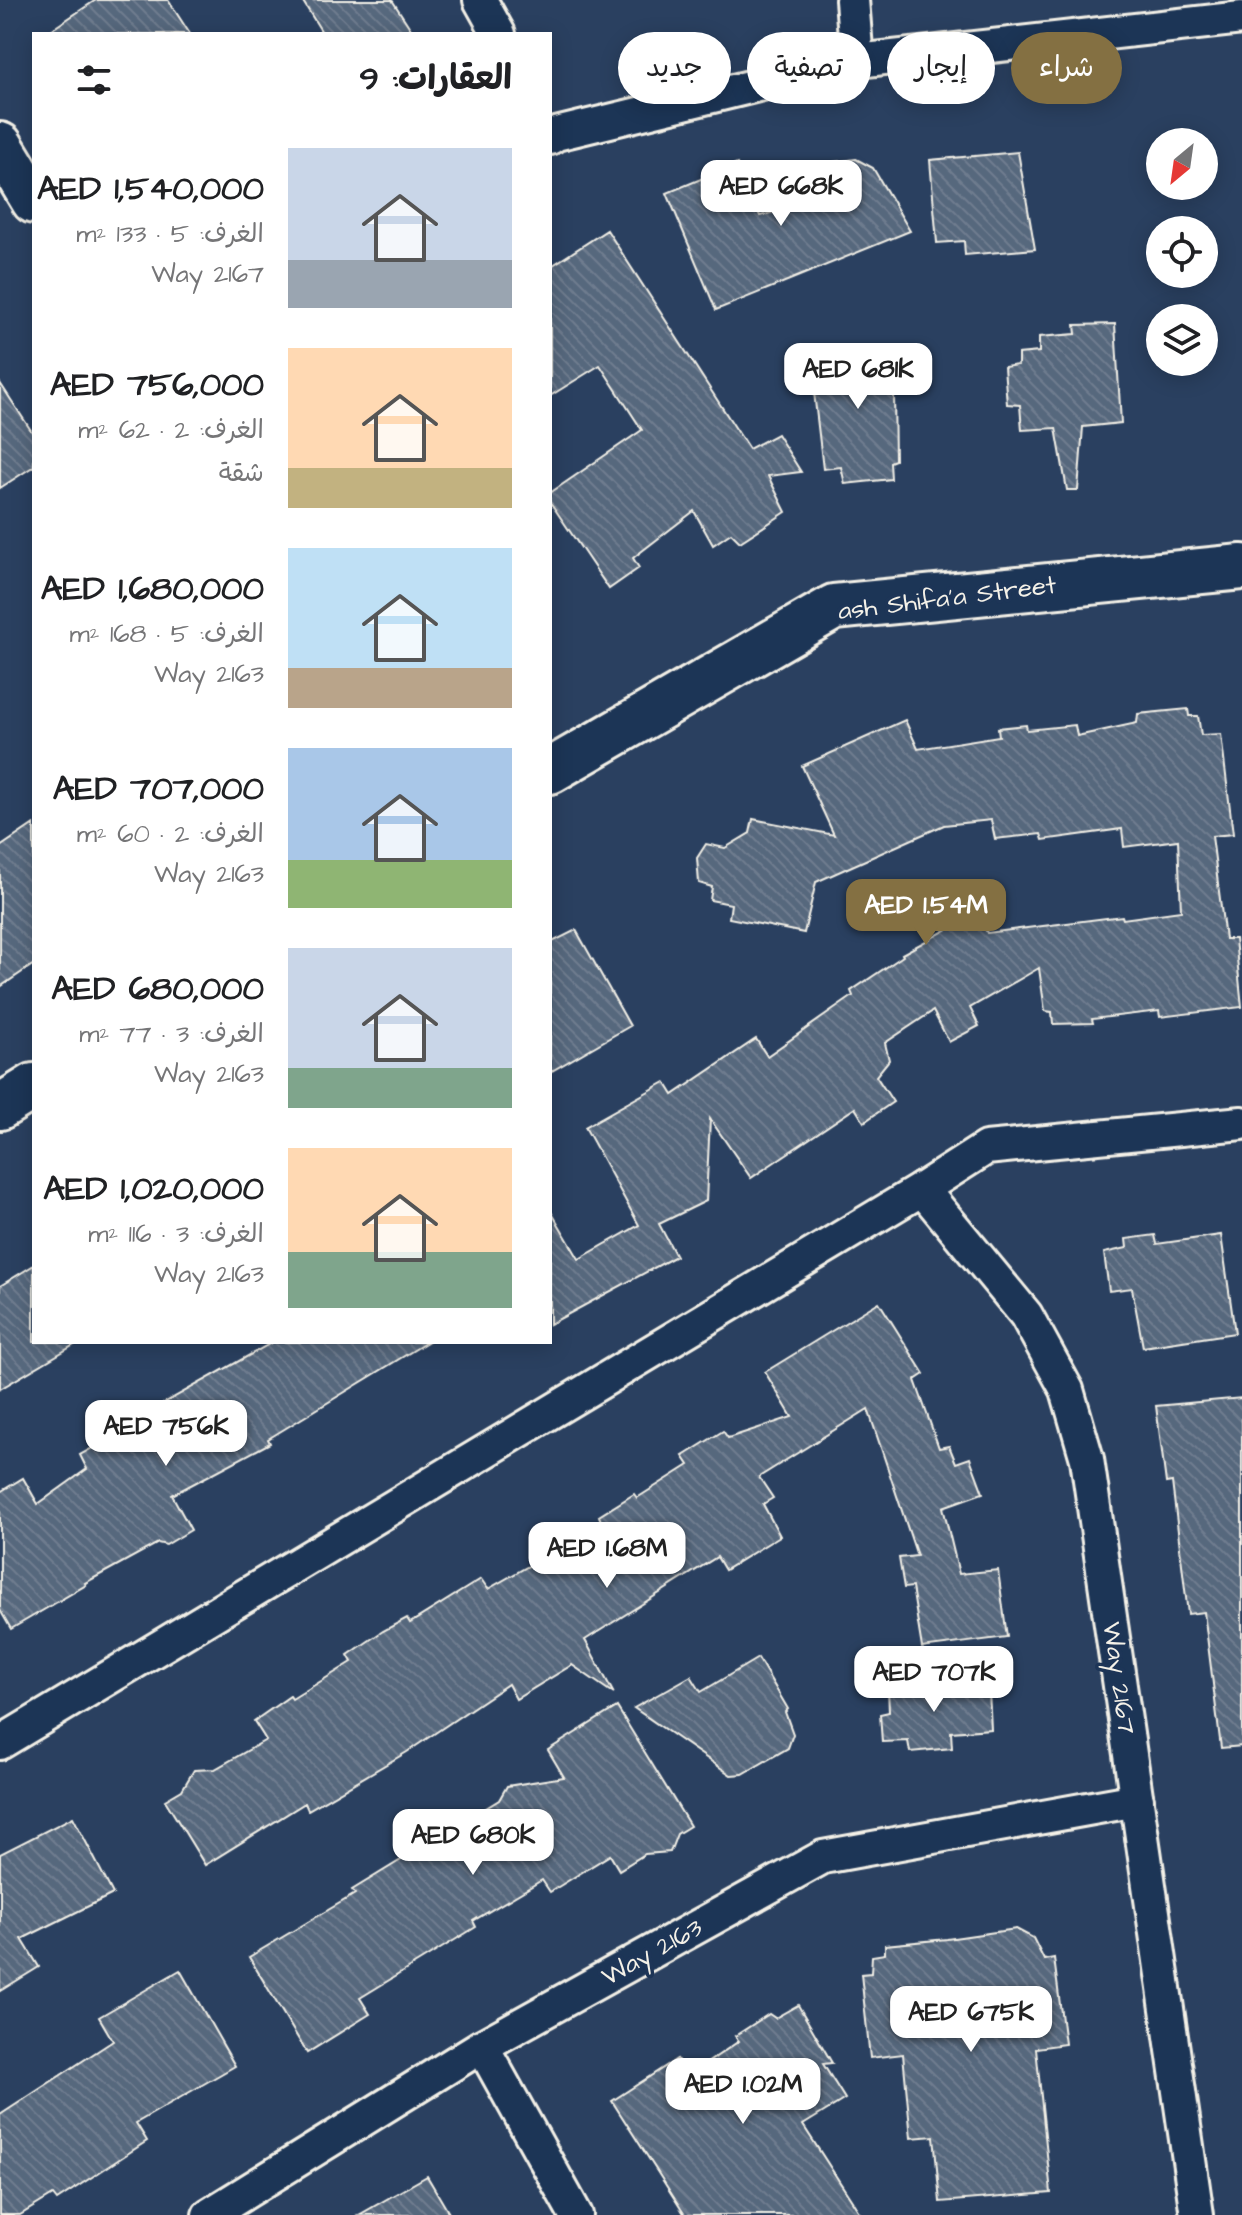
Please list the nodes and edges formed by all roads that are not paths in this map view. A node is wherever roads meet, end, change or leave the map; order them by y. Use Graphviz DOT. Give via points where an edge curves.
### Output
graph roads {
  1 [pos="480,0"];
  2 [pos="852,0"];
  3 [pos="1242,18"];
  4 [pos="498,32"];
  5 [pos="855,32"];
  6 [pos="871,59"];
  7 [pos="747,87"];
  8 [pos="552,132"];
  9 [pos="0,145"];
  10 [pos="32,198"];
  11 [pos="1242,567"];
  12 [pos="552,770"];
  13 [pos="32,1087"];
  14 [pos="0,1107"];
  15 [pos="1242,1123"];
  16 [pos="922,1189"];
  17 [pos="0,1743"];
  18 [pos="1137,1800"];
  19 [pos="482,2046"];
  20 [pos="209,2215"];
  21 [pos="576,2215"];
  22 [pos="1197,2215"];
  1 -- 4 [label="street"];
  2 -- 5 [label="street"];
  3 -- 6 [label="street"];
  7 -- 8 [label="street"];
  9 -- 10 [label="street"];
  11 -- 12 [label="street, ash Shifa'a Street" via="834,607"];
  13 -- 14 [label="street"];
  15 -- 16 [label="street" via="986,1148"];
  16 -- 17 [label="street"];
  16 -- 18 [label="street, Way 2167" via="1026,1315 1067,1390 1087,1459"];
  18 -- 19 [label="street, Way 2163" via="823,1857"];
  18 -- 22 [label="street, Way 2167"];
  19 -- 20 [label="street, Way 2163"];
  19 -- 21 [label="street"];
}
